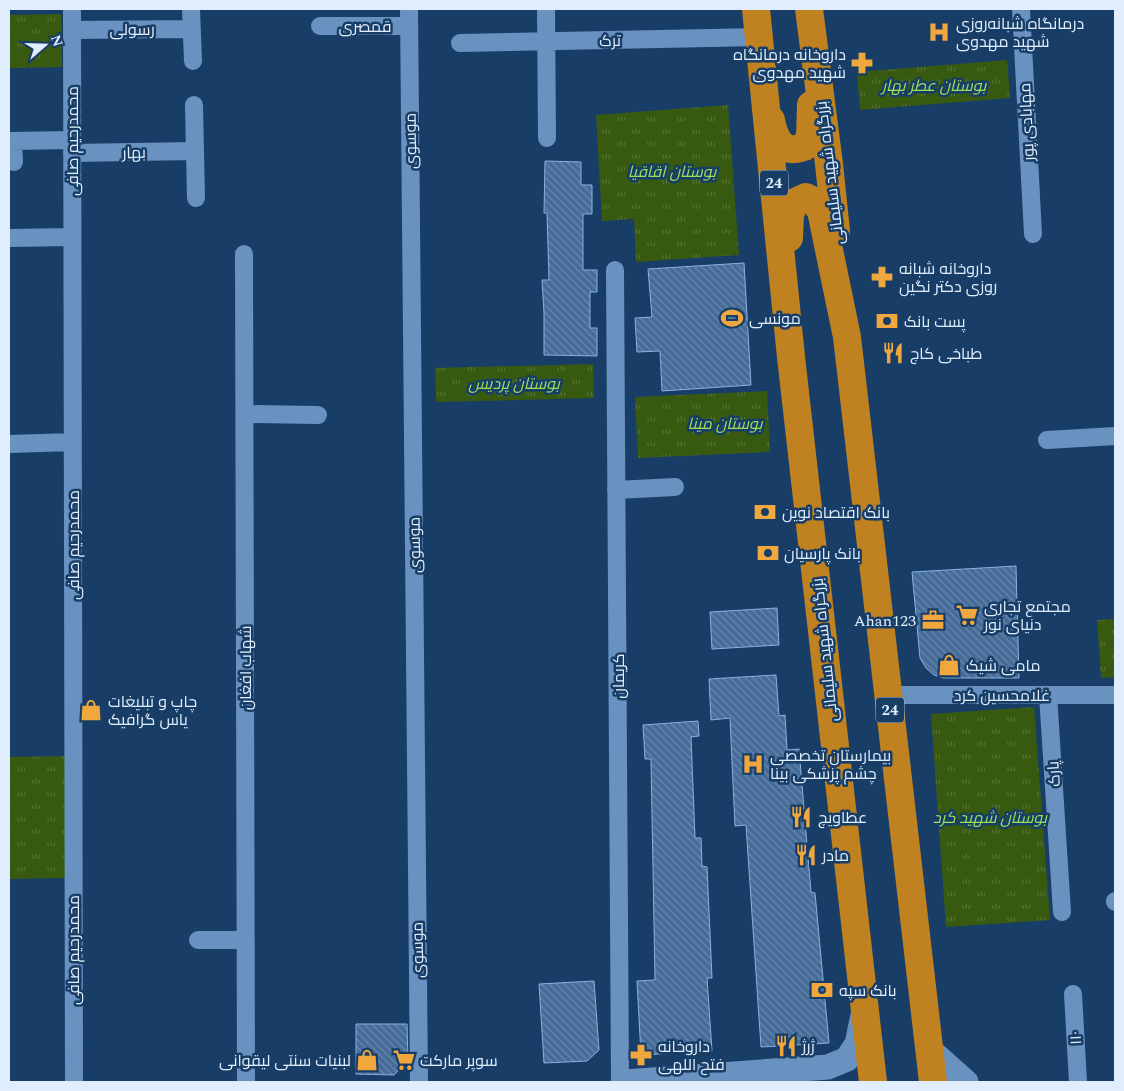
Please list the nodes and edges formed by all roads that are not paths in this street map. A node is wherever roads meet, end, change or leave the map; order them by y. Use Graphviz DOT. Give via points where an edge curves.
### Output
graph roads {
  1 [pos="72,9"];
  2 [pos="191,9"];
  3 [pos="546,9"];
  4 [pos="756,9"];
  5 [pos="1021,9"];
  6 [pos="409,17"];
  7 [pos="811,21"];
  8 [pos="320,26"];
  9 [pos="192,28"];
  10 [pos="72,30"];
  11 [pos="760,37"];
  12 [pos="546,41"];
  13 [pos="460,43"];
  14 [pos="193,61"];
  15 [pos="194,105"];
  16 [pos="547,138"];
  17 [pos="11,141"];
  18 [pos="72,146"];
  19 [pos="195,150"];
  20 [pos="14,162"];
  21 [pos="196,198"];
  22 [pos="1033,234"];
  23 [pos="72,237"];
  24 [pos="9,238"];
  25 [pos="244,254"];
  26 [pos="615,270"];
  27 [pos="847,337"];
  28 [pos="791,357"];
  29 [pos="245,414"];
  30 [pos="318,415"];
  31 [pos="1115,436"];
  32 [pos="1047,440"];
  33 [pos="72,442"];
  34 [pos="9,444"];
  35 [pos="675,487"];
  36 [pos="616,490"];
  37 [pos="888,695"];
  38 [pos="1115,695"];
  39 [pos="1048,696"];
  40 [pos="1062,912"];
  41 [pos="198,940"];
  42 [pos="246,940"];
  43 [pos="1073,994"];
  44 [pos="864,1006"];
  45 [pos="930,1050"];
  46 [pos="722,1079"];
  47 [pos="74,1082"];
  48 [pos="246,1082"];
  49 [pos="419,1082"];
  50 [pos="620,1082"];
  51 [pos="625,1082"];
  52 [pos="873,1082"];
  53 [pos="933,1082"];
  54 [pos="966,1082"];
  55 [pos="1078,1082"];
  1 -- 10 [label="street, محمدرحیم صافی"];
  2 -- 9 [label="street"];
  3 -- 12 [label="street"];
  4 -- 11 [label="highway, بزرگراه شهید سلیمانی / 24"];
  5 -- 22 [label="street, مهابادی پور"];
  6 -- 8 [label="street, قمصری"];
  6 -- 49 [label="street, موسوی"];
  7 -- 11 [label="highway" via="810,137 804,147 792,150 782,145 773,132"];
  7 -- 27 [label="highway, بزرگراه شهید سلیمانی / 24"];
  9 -- 10 [label="street, رسولی"];
  9 -- 14 [label="street"];
  10 -- 18 [label="street, محمدرحیم صافی"];
  11 -- 12 [label="street, ترک"];
  11 -- 28 [label="highway, بزرگراه شهید سلیمانی / 24"];
  12 -- 13 [label="street, ترک"];
  12 -- 16 [label="street"];
  15 -- 19 [label="street"];
  17 -- 18 [label="street, بهار"];
  17 -- 20 [label="street"];
  18 -- 19 [label="street, بهار"];
  18 -- 23 [label="street, محمدرحیم صافی"];
  19 -- 21 [label="street"];
  23 -- 24 [label="street"];
  23 -- 33 [label="street, محمدرحیم صافی"];
  25 -- 29 [label="street, شهاب افغان"];
  26 -- 36 [label="street, کریمان"];
  27 -- 28 [label="highway" via="821,211 814,201 806,197 796,202 790,214"];
  27 -- 37 [label="highway, 24"];
  28 -- 44 [label="highway, بزرگراه شهید سلیمانی / 24"];
  29 -- 30 [label="street"];
  29 -- 42 [label="street, شهاب افغان"];
  31 -- 32 [label="street"];
  33 -- 34 [label="street"];
  33 -- 47 [label="street, محمدرحیم صافی"];
  35 -- 36 [label="street"];
  36 -- 50 [label="street, کریمان"];
  37 -- 39 [label="street, غلامحسین کرد"];
  37 -- 45 [label="highway, 24"];
  38 -- 39 [label="street, غلامحسین کرد"];
  39 -- 40 [label="street, پارک"];
  41 -- 42 [label="street"];
  42 -- 48 [label="street, شهاب افغان"];
  43 -- 55 [label="street, ۱۱۰"];
  44 -- 46 [label="main road" via="858,1044 847,1059 828,1067"];
  44 -- 52 [label="highway, بزرگراه شهید سلیمانی / 24"];
  45 -- 53 [label="highway, 24"];
  45 -- 54 [label="main road"];
  46 -- 51 [label="main road"];
}
